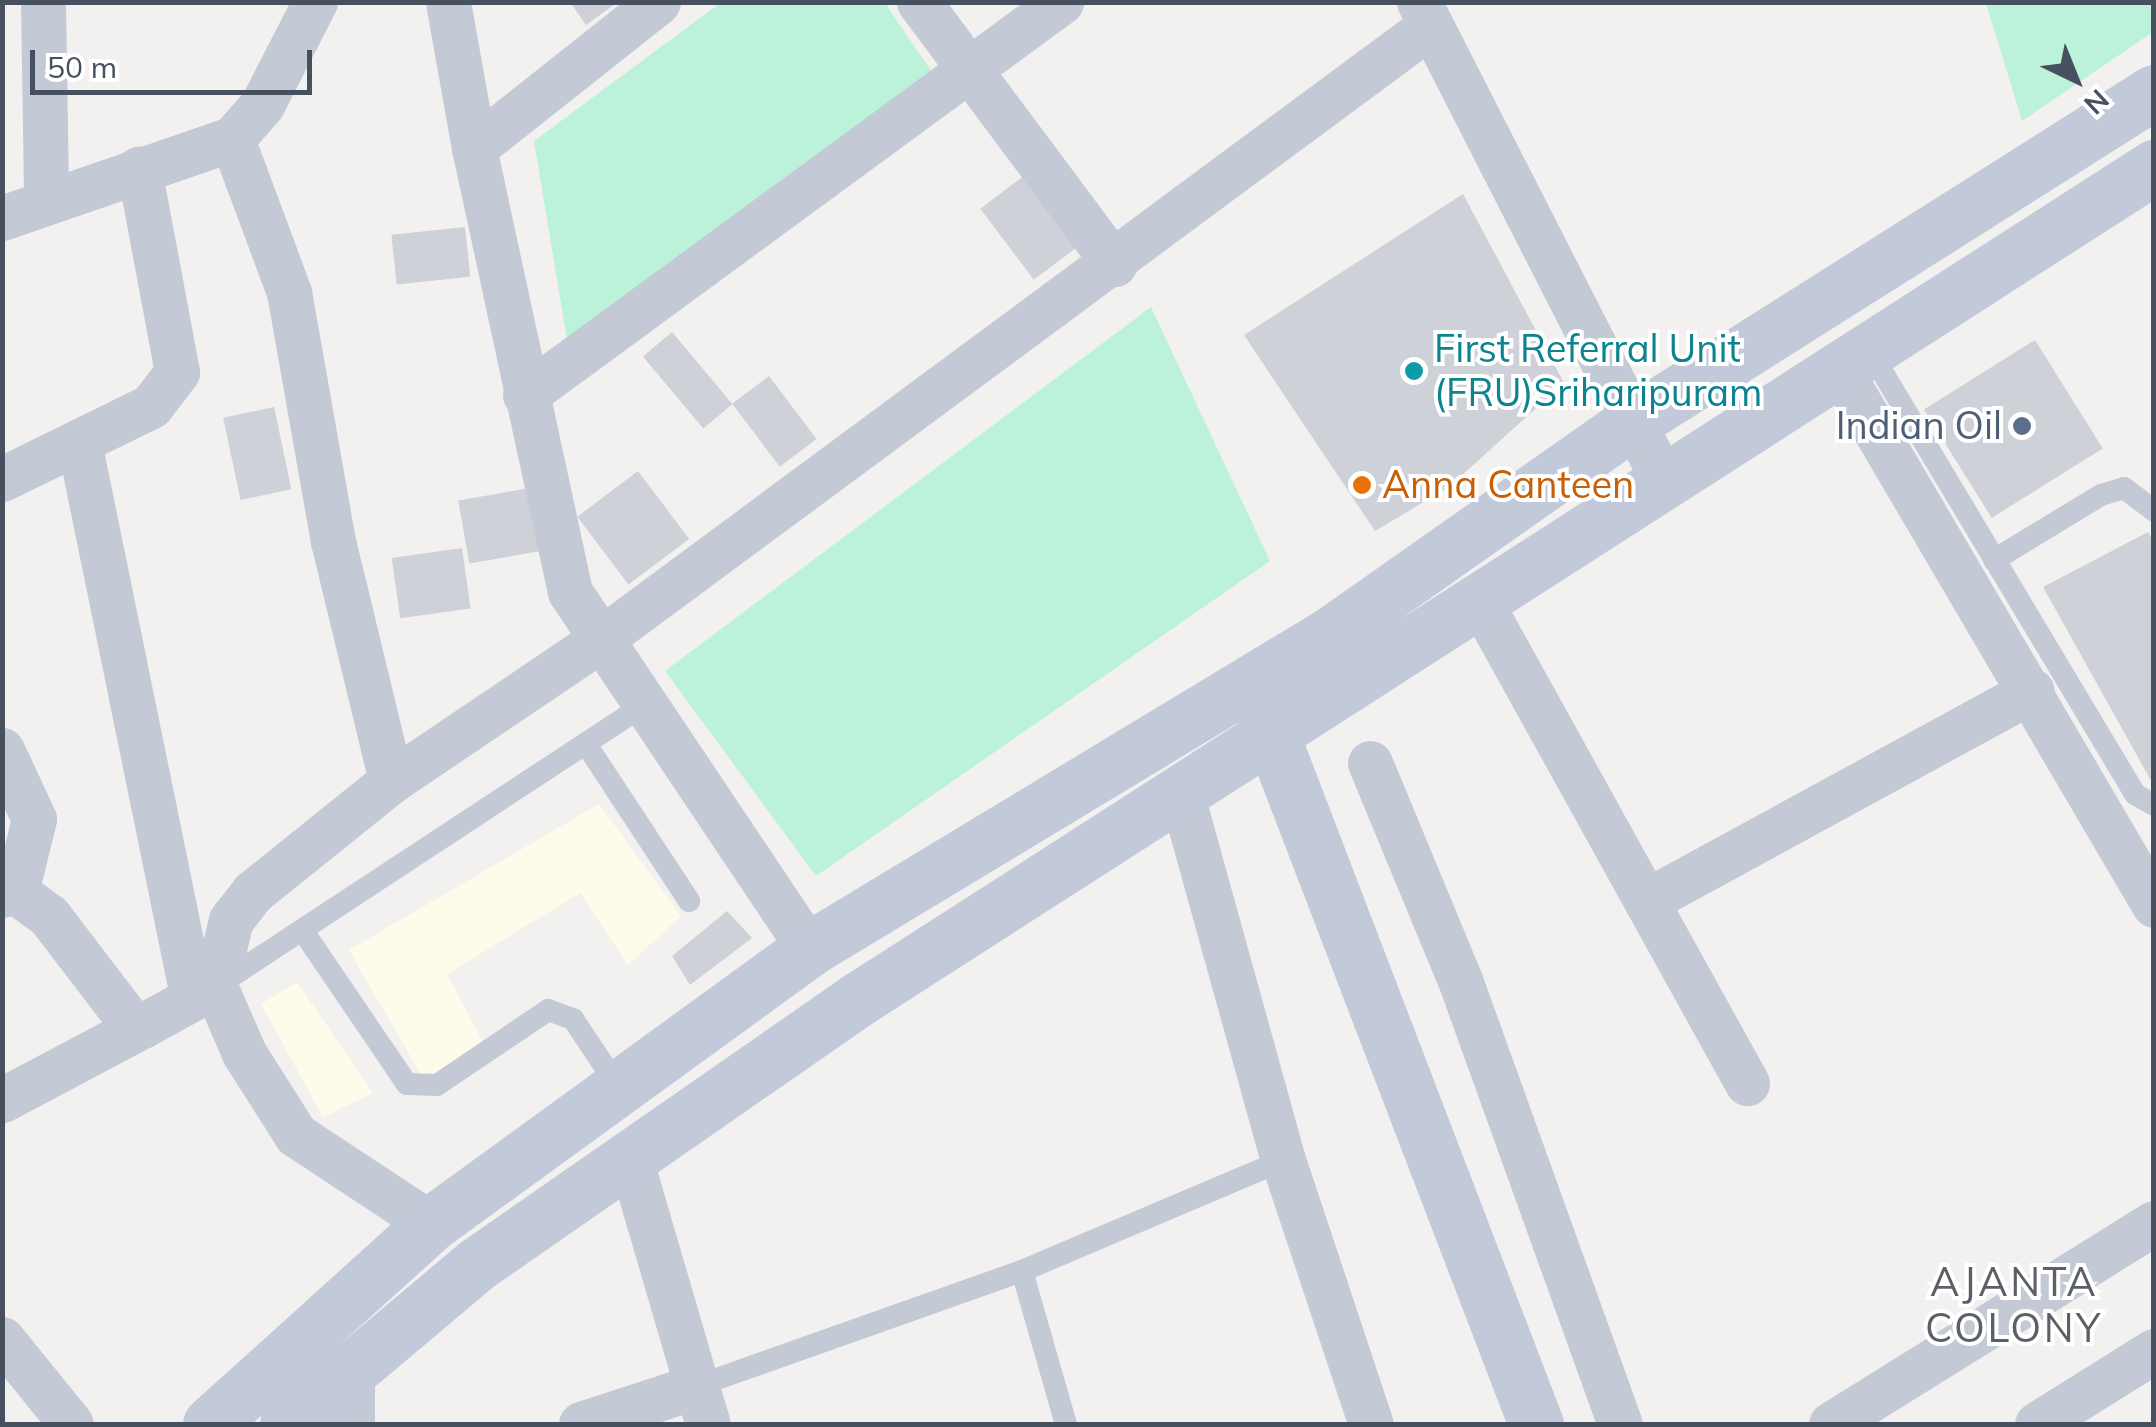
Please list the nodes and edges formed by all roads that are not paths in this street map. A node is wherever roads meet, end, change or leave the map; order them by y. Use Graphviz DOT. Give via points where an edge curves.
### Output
graph roads {
  1 [pos="42,2"];
  2 [pos="315,2"];
  3 [pos="448,2"];
  4 [pos="658,2"];
  5 [pos="919,2"];
  6 [pos="1061,2"];
  7 [pos="1425,14"];
  8 [pos="20,72"];
  9 [pos="968,74"];
  10 [pos="2154,92"];
  11 [pos="232,139"];
  12 [pos="474,148"];
  13 [pos="2154,167"];
  14 [pos="139,168"];
  15 [pos="46,199"];
  16 [pos="2,218"];
  17 [pos="1114,264"];
  18 [pos="1856,362"];
  19 [pos="525,395"];
  20 [pos="1629,424"];
  21 [pos="80,447"];
  22 [pos="2,479"];
  23 [pos="1665,484"];
  24 [pos="2154,511"];
  25 [pos="1994,560"];
  26 [pos="1481,604"];
  27 [pos="596,642"];
  28 [pos="1251,681"];
  29 [pos="2032,691"];
  30 [pos="641,707"];
  31 [pos="1274,739"];
  32 [pos="586,744"];
  33 [pos="2,750"];
  34 [pos="1370,763"];
  35 [pos="390,781"];
  36 [pos="1182,796"];
  37 [pos="2154,805"];
  38 [pos="19,876"];
  39 [pos="1648,900"];
  40 [pos="689,901"];
  41 [pos="2154,905"];
  42 [pos="305,934"];
  43 [pos="810,950"];
  44 [pos="204,991"];
  45 [pos="142,1026"];
  46 [pos="1747,1083"];
  47 [pos="619,1088"];
  48 [pos="2,1100"];
  49 [pos="630,1158"];
  50 [pos="1283,1160"];
  51 [pos="431,1224"];
  52 [pos="2154,1224"];
  53 [pos="1022,1271"];
  54 [pos="2,1339"];
  55 [pos="2154,1351"];
  56 [pos="319,1395"];
  57 [pos="702,1405"];
  58 [pos="71,1424"];
  59 [pos="210,1424"];
  60 [pos="581,1424"];
  61 [pos="1066,1424"];
  62 [pos="1371,1424"];
  63 [pos="1536,1424"];
  64 [pos="1620,1424"];
  65 [pos="1831,1424"];
  66 [pos="2037,1424"];
  1 -- 8 [label="street"];
  2 -- 11 [label="street" via="262,106"];
  3 -- 12 [label="street"];
  4 -- 12 [label="street"];
  5 -- 9 [label="street"];
  6 -- 9 [label="street"];
  7 -- 17 [label="street"];
  7 -- 20 [label="street"];
  8 -- 15 [label="street"];
  9 -- 17 [label="street"];
  9 -- 19 [label="street"];
  10 -- 20 [label="main road"];
  11 -- 14 [label="street"];
  11 -- 35 [label="street" via="289,292"];
  12 -- 19 [label="street"];
  13 -- 18 [label="main road"];
  14 -- 15 [label="street"];
  14 -- 21 [label="street" via="178,372 151,406"];
  15 -- 16 [label="street"];
  17 -- 27 [label="street"];
  18 -- 23 [label="main road"];
  18 -- 25 [label="lane"];
  18 -- 29 [label="street"];
  19 -- 27 [label="street" via="560,562"];
  20 -- 23 [label="street"];
  20 -- 28 [label="main road"];
  21 -- 22 [label="street"];
  21 -- 44 [label="street"];
  23 -- 26 [label="main road"];
  24 -- 25 [label="lane" via="2124,488 2100,495"];
  25 -- 37 [label="lane" via="2135,794"];
  26 -- 31 [label="main road"];
  26 -- 39 [label="street"];
  27 -- 30 [label="street"];
  27 -- 35 [label="street"];
  28 -- 31 [label="main road"];
  28 -- 43 [label="main road"];
  29 -- 39 [label="street"];
  29 -- 41 [label="street"];
  30 -- 32 [label="lane"];
  30 -- 43 [label="street"];
  31 -- 36 [label="main road"];
  31 -- 63 [label="main road"];
  32 -- 40 [label="lane"];
  32 -- 42 [label="lane"];
  33 -- 38 [label="street"];
  34 -- 64 [label="street" via="1460,980"];
  35 -- 44 [label="street" via="253,892 231,920"];
  36 -- 49 [label="main road" via="860,998"];
  36 -- 50 [label="street"];
  38 -- 45 [label="street" via="119,1013"];
  39 -- 46 [label="street"];
  42 -- 44 [label="lane"];
  42 -- 47 [label="lane" via="407,1084 437,1086 548,1010 573,1019"];
  43 -- 47 [label="main road"];
  44 -- 45 [label="street"];
  44 -- 51 [label="street" via="296,1134"];
  45 -- 48 [label="street"];
  47 -- 51 [label="main road"];
  49 -- 56 [label="main road" via="477,1264"];
  49 -- 57 [label="street"];
  50 -- 53 [label="lane"];
  50 -- 62 [label="street"];
  51 -- 56 [label="main road"];
  52 -- 65 [label="street"];
  53 -- 57 [label="lane"];
  53 -- 61 [label="lane"];
  54 -- 58 [label="street"];
  55 -- 66 [label="street"];
  56 -- 59 [label="main road"];
  57 -- 60 [label="street"];
}
